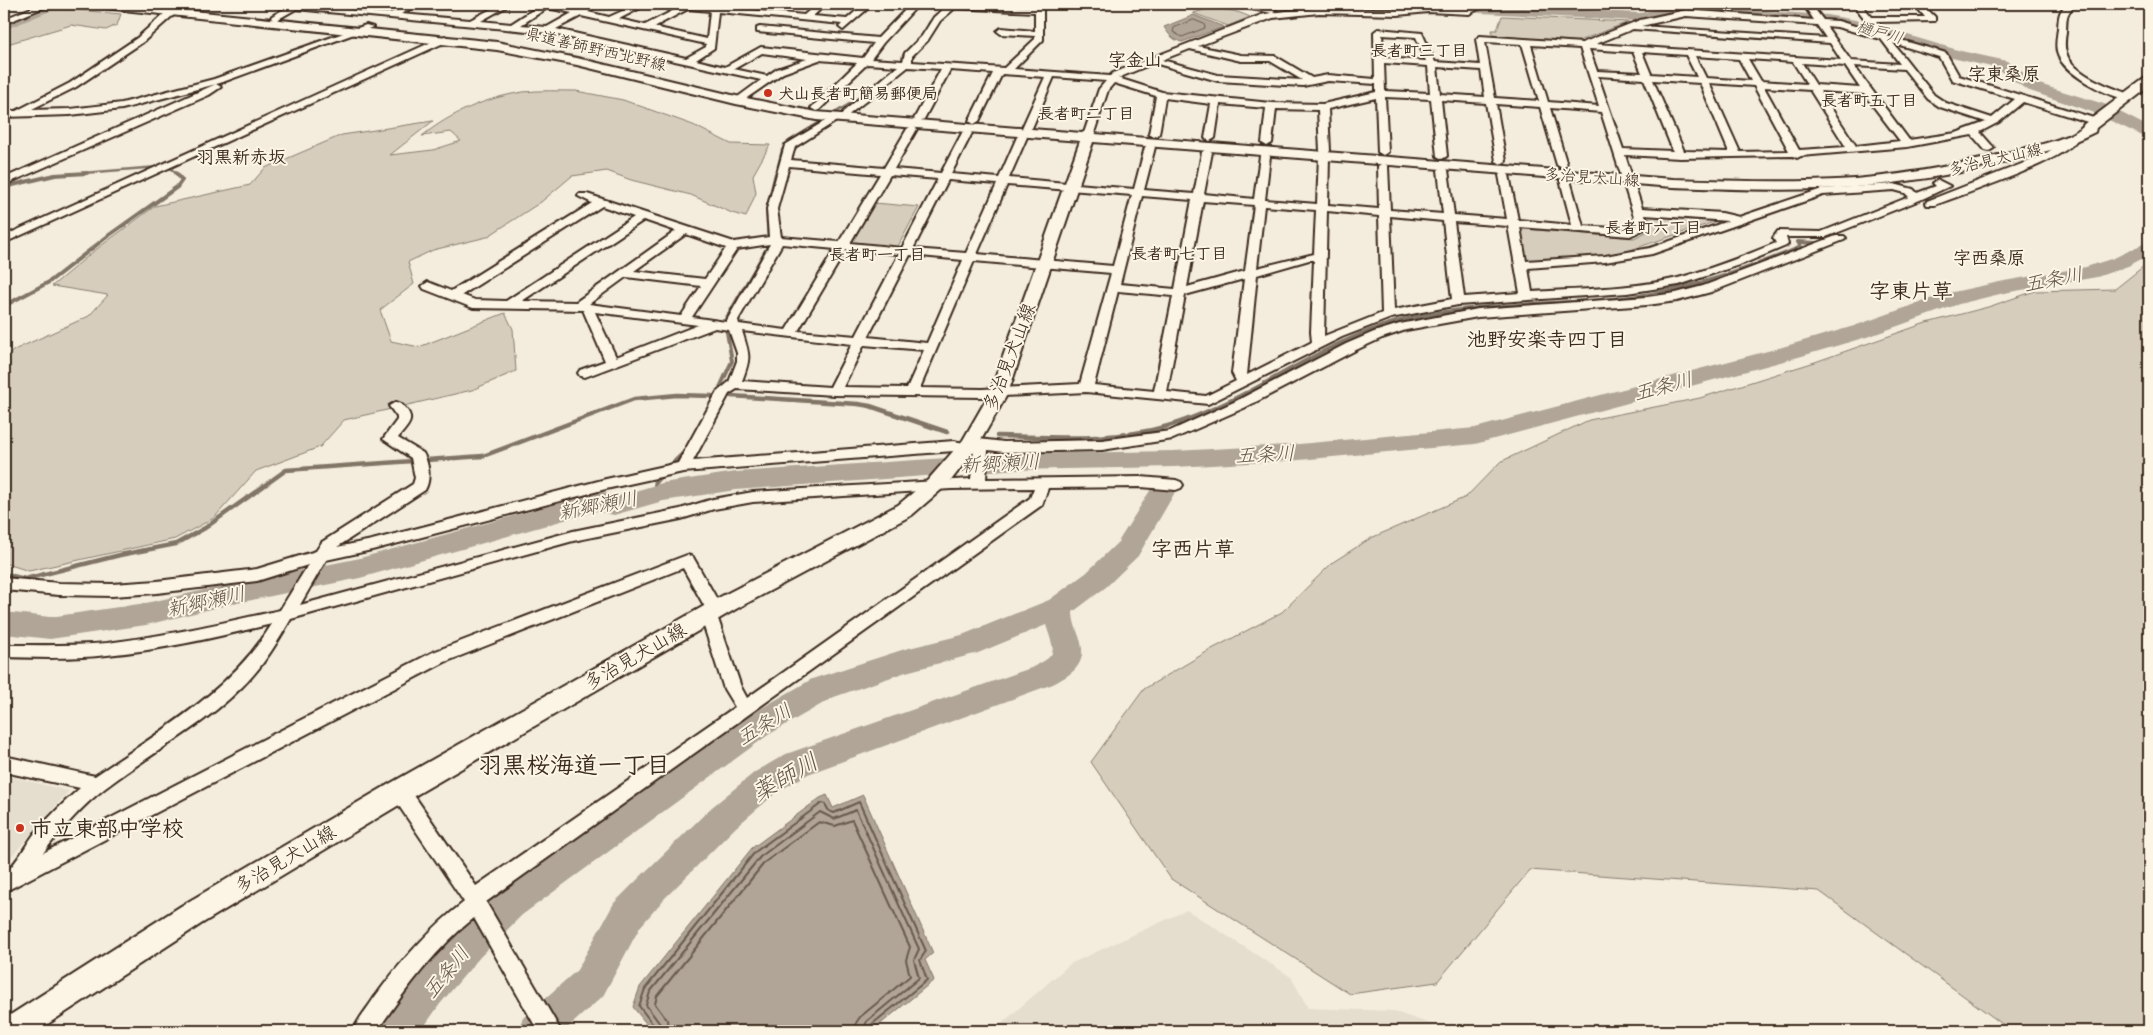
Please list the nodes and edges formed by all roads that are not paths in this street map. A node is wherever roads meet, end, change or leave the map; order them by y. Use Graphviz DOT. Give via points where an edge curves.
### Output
graph roads {
  1 [pos="48,4"];
  2 [pos="95,4"];
  3 [pos="128,4"];
  4 [pos="270,4"];
  5 [pos="345,4"];
  6 [pos="416,4"];
  7 [pos="507,4"];
  8 [pos="544,4"];
  9 [pos="596,4"];
  10 [pos="644,4"];
  11 [pos="768,4"];
  12 [pos="822,4"];
  13 [pos="869,4"];
  14 [pos="915,4"];
  15 [pos="953,4"];
  16 [pos="1237,4"];
  17 [pos="1336,4"];
  18 [pos="1456,4"];
  19 [pos="1676,4"];
  20 [pos="1807,4"];
  21 [pos="1857,4"];
  22 [pos="1918,4"];
  23 [pos="2071,4"];
  24 [pos="297,5"];
  25 [pos="1041,7"];
  26 [pos="1478,7"];
  27 [pos="179,8"];
  28 [pos="714,9"];
  29 [pos="1275,9"];
  30 [pos="1715,9"];
  31 [pos="335,10"];
  32 [pos="1317,10"];
  33 [pos="579,12"];
  34 [pos="762,13"];
  35 [pos="393,15"];
  36 [pos="807,17"];
  37 [pos="274,18"];
  38 [pos="612,19"];
  39 [pos="1818,19"];
  40 [pos="1870,20"];
  41 [pos="4,22"];
  42 [pos="472,22"];
  43 [pos="849,22"];
  44 [pos="514,26"];
  45 [pos="646,28"];
  46 [pos="1626,28"];
  47 [pos="364,29"];
  48 [pos="548,30"];
  49 [pos="760,30"];
  50 [pos="1001,31"];
  51 [pos="1879,32"];
  52 [pos="1040,34"];
  53 [pos="833,36"];
  54 [pos="445,39"];
  55 [pos="1834,41"];
  56 [pos="880,42"];
  57 [pos="1526,42"];
  58 [pos="711,43"];
  59 [pos="1190,46"];
  60 [pos="1584,46"];
  61 [pos="1636,49"];
  62 [pos="761,50"];
  63 [pos="1689,52"];
  64 [pos="1742,56"];
  65 [pos="822,58"];
  66 [pos="866,60"];
  67 [pos="1151,60"];
  68 [pos="1379,60"];
  69 [pos="1796,60"];
  70 [pos="688,61"];
  71 [pos="906,63"];
  72 [pos="1849,63"];
  73 [pos="1432,64"];
  74 [pos="1908,67"];
  75 [pos="947,68"];
  76 [pos="1484,68"];
  77 [pos="726,70"];
  78 [pos="1002,72"];
  79 [pos="1592,73"];
  80 [pos="1050,75"];
  81 [pos="1646,76"];
  82 [pos="768,79"];
  83 [pos="1111,79"];
  84 [pos="1703,80"];
  85 [pos="217,81"];
  86 [pos="2149,81"];
  87 [pos="1312,82"];
  88 [pos="1380,82"];
  89 [pos="1757,84"];
  90 [pos="1814,88"];
  91 [pos="1867,91"];
  92 [pos="1380,94"];
  93 [pos="1161,95"];
  94 [pos="1435,96"];
  95 [pos="741,98"];
  96 [pos="2022,98"];
  97 [pos="2130,98"];
  98 [pos="1490,100"];
  99 [pos="1216,102"];
  100 [pos="1545,105"];
  101 [pos="1271,106"];
  102 [pos="1323,107"];
  103 [pos="1603,109"];
  104 [pos="4,114"];
  105 [pos="15,114"];
  106 [pos="832,114"];
  107 [pos="2101,119"];
  108 [pos="4,121"];
  109 [pos="974,121"];
  110 [pos="1993,121"];
  111 [pos="915,124"];
  112 [pos="1974,130"];
  113 [pos="1025,132"];
  114 [pos="967,133"];
  115 [pos="1154,134"];
  116 [pos="1088,135"];
  117 [pos="1210,138"];
  118 [pos="2073,138"];
  119 [pos="1266,142"];
  120 [pos="1907,144"];
  121 [pos="1150,147"];
  122 [pos="1853,150"];
  123 [pos="1207,152"];
  124 [pos="1383,152"];
  125 [pos="1618,152"];
  126 [pos="1997,153"];
  127 [pos="1324,154"];
  128 [pos="1680,155"];
  129 [pos="1736,155"];
  130 [pos="1797,155"];
  131 [pos="1265,156"];
  132 [pos="1442,156"];
  133 [pos="1501,161"];
  134 [pos="785,163"];
  135 [pos="1562,165"];
  136 [pos="1383,166"];
  137 [pos="2017,169"];
  138 [pos="1443,170"];
  139 [pos="886,171"];
  140 [pos="1504,175"];
  141 [pos="945,176"];
  142 [pos="1626,177"];
  143 [pos="1565,180"];
  144 [pos="1003,181"];
  145 [pos="4,182"];
  146 [pos="1938,182"];
  147 [pos="1070,186"];
  148 [pos="1137,192"];
  149 [pos="583,196"];
  150 [pos="1198,197"];
  151 [pos="1916,198"];
  152 [pos="601,202"];
  153 [pos="1260,202"];
  154 [pos="1321,207"];
  155 [pos="1638,211"];
  156 [pos="1385,213"];
  157 [pos="643,216"];
  158 [pos="1448,218"];
  159 [pos="1741,220"];
  160 [pos="1513,223"];
  161 [pos="1578,228"];
  162 [pos="685,230"];
  163 [pos="4,240"];
  164 [pos="771,240"];
  165 [pos="733,246"];
  166 [pos="843,246"];
  167 [pos="907,251"];
  168 [pos="969,257"];
  169 [pos="1320,257"];
  170 [pos="1044,264"];
  171 [pos="1521,265"];
  172 [pos="1117,270"];
  173 [pos="623,273"];
  174 [pos="1252,273"];
  175 [pos="707,283"];
  176 [pos="428,286"];
  177 [pos="1113,287"];
  178 [pos="1180,293"];
  179 [pos="452,296"];
  180 [pos="1527,296"];
  181 [pos="1458,302"];
  182 [pos="511,303"];
  183 [pos="584,306"];
  184 [pos="1388,315"];
  185 [pos="684,320"];
  186 [pos="724,325"];
  187 [pos="790,334"];
  188 [pos="860,342"];
  189 [pos="1319,343"];
  190 [pos="930,347"];
  191 [pos="612,363"];
  192 [pos="585,373"];
  193 [pos="1243,382"];
  194 [pos="735,384"];
  195 [pos="1086,388"];
  196 [pos="834,391"];
  197 [pos="912,392"];
  198 [pos="999,392"];
  199 [pos="1160,395"];
  200 [pos="396,406"];
  201 [pos="974,447"];
  202 [pos="671,470"];
  203 [pos="978,479"];
  204 [pos="938,482"];
  205 [pos="1043,482"];
  206 [pos="1176,485"];
  207 [pos="319,556"];
  208 [pos="4,584"];
  209 [pos="289,609"];
  210 [pos="712,612"];
  211 [pos="4,651"];
  212 [pos="745,709"];
  213 [pos="4,764"];
  214 [pos="98,784"];
  215 [pos="400,791"];
  216 [pos="11,879"];
  217 [pos="477,906"];
  218 [pos="12,1031"];
  219 [pos="364,1031"];
  220 [pos="550,1031"];
  1 -- 41 [label="street"];
  2 -- 27 [label="main road, 県道善師野西北野線"];
  3 -- 27 [label="main road, 県道善師野西北野線"];
  4 -- 24 [label="street"];
  5 -- 31 [label="street"];
  6 -- 35 [label="street"];
  7 -- 42 [label="street"];
  8 -- 33 [label="street"];
  8 -- 44 [label="street"];
  9 -- 33 [label="street"];
  10 -- 38 [label="street"];
  11 -- 34 [label="street"];
  12 -- 36 [label="street"];
  13 -- 43 [label="street"];
  14 -- 56 [label="street"];
  15 -- 25 [label="street"];
  15 -- 71 [label="street" via="908,55"];
  16 -- 29 [label="street"];
  17 -- 32 [label="street"];
  18 -- 26 [label="street"];
  19 -- 30 [label="street"];
  20 -- 39 [label="street"];
  21 -- 40 [label="street"];
  22 -- 40 [label="street" via="1932,19"];
  23 -- 97 [label="street" via="2063,12 2061,52 2068,65 2090,81"];
  24 -- 31 [label="street"];
  24 -- 37 [label="street"];
  25 -- 52 [label="street"];
  26 -- 32 [label="street" via="1359,13"];
  27 -- 37 [label="main road, 県道善師野西北野線"];
  27 -- 47 [label="main road, 県道善師野西北野線"];
  27 -- 105 [label="street" via="140,40 73,85"];
  28 -- 34 [label="street"];
  28 -- 45 [label="street" via="687,6"];
  28 -- 58 [label="street"];
  29 -- 32 [label="street"];
  29 -- 59 [label="street"];
  30 -- 39 [label="street"];
  30 -- 46 [label="street" via="1677,14"];
  31 -- 35 [label="street"];
  33 -- 38 [label="street"];
  33 -- 48 [label="street"];
  34 -- 36 [label="street"];
  34 -- 49 [label="street" via="758,21"];
  35 -- 42 [label="street"];
  36 -- 43 [label="street"];
  37 -- 47 [label="main road, 県道善師野西北野線"];
  38 -- 45 [label="street"];
  39 -- 51 [label="street"];
  39 -- 55 [label="street"];
  40 -- 51 [label="street"];
  42 -- 44 [label="street"];
  43 -- 53 [label="street"];
  44 -- 48 [label="street"];
  45 -- 58 [label="street"];
  46 -- 55 [label="street"];
  46 -- 60 [label="street"];
  47 -- 54 [label="main road, 県道善師野西北野線"];
  47 -- 85 [label="street"];
  47 -- 95 [label="main road, 県道善師野西北野線" via="481,38 546,48"];
  48 -- 70 [label="street"];
  49 -- 53 [label="street"];
  49 -- 62 [label="street"];
  50 -- 52 [label="street"];
  51 -- 74 [label="street"];
  51 -- 96 [label="street" via="1943,55 1954,78"];
  52 -- 78 [label="street" via="1034,47"];
  53 -- 56 [label="street"];
  54 -- 95 [label="main road, 県道善師野西北野線" via="543,53"];
  54 -- 163 [label="street"];
  55 -- 72 [label="street"];
  56 -- 66 [label="street"];
  57 -- 60 [label="street"];
  57 -- 76 [label="street" via="1480,39"];
  57 -- 100 [label="street"];
  58 -- 70 [label="street" via="710,48"];
  59 -- 67 [label="street"];
  59 -- 87 [label="street" via="1230,57 1272,58"];
  60 -- 61 [label="street"];
  60 -- 79 [label="street"];
  61 -- 63 [label="street"];
  61 -- 81 [label="street"];
  62 -- 65 [label="street"];
  62 -- 77 [label="street"];
  63 -- 64 [label="street"];
  63 -- 84 [label="street"];
  64 -- 69 [label="street"];
  64 -- 89 [label="street"];
  65 -- 66 [label="street"];
  65 -- 82 [label="street" via="780,71"];
  66 -- 71 [label="street"];
  66 -- 106 [label="street"];
  67 -- 83 [label="street"];
  67 -- 87 [label="street" via="1218,78"];
  68 -- 73 [label="street"];
  68 -- 73 [label="street" via="1378,32 1419,35"];
  68 -- 88 [label="street"];
  69 -- 72 [label="street"];
  69 -- 90 [label="street"];
  70 -- 77 [label="street"];
  71 -- 75 [label="street"];
  71 -- 106 [label="street"];
  72 -- 74 [label="street"];
  72 -- 91 [label="street"];
  73 -- 76 [label="street"];
  73 -- 94 [label="street"];
  74 -- 110 [label="street" via="1931,97 1943,105"];
  75 -- 78 [label="street"];
  75 -- 111 [label="street"];
  76 -- 98 [label="street"];
  77 -- 82 [label="street"];
  78 -- 80 [label="street"];
  78 -- 109 [label="street"];
  79 -- 81 [label="street"];
  79 -- 103 [label="street"];
  80 -- 83 [label="street"];
  80 -- 113 [label="street"];
  81 -- 84 [label="street"];
  81 -- 128 [label="street"];
  82 -- 95 [label="street"];
  83 -- 93 [label="street"];
  83 -- 116 [label="street" via="1104,89"];
  84 -- 89 [label="street"];
  84 -- 129 [label="street"];
  85 -- 105 [label="street" via="122,106"];
  85 -- 145 [label="street" via="219,85 206,94"];
  86 -- 97 [label="main road, 多治見犬山線"];
  87 -- 88 [label="street" via="1328,78"];
  88 -- 92 [label="street"];
  89 -- 90 [label="street"];
  89 -- 130 [label="street"];
  90 -- 91 [label="street"];
  90 -- 122 [label="street"];
  91 -- 120 [label="street"];
  92 -- 94 [label="street"];
  92 -- 102 [label="street"];
  92 -- 124 [label="street"];
  93 -- 99 [label="street"];
  93 -- 115 [label="street"];
  94 -- 98 [label="street"];
  94 -- 132 [label="street"];
  95 -- 106 [label="main road, 県道善師野西北野線" via="774,110"];
  96 -- 107 [label="street"];
  96 -- 110 [label="street"];
  97 -- 107 [label="main road, 多治見犬山線"];
  98 -- 100 [label="street"];
  98 -- 133 [label="street"];
  99 -- 101 [label="street"];
  99 -- 117 [label="street"];
  100 -- 103 [label="street"];
  100 -- 135 [label="street"];
  101 -- 102 [label="street"];
  101 -- 119 [label="street"];
  102 -- 127 [label="street"];
  103 -- 125 [label="street"];
  104 -- 105 [label="street"];
  105 -- 108 [label="street"];
  106 -- 111 [label="main road, 県道善師野西北野線"];
  106 -- 116 [label="main road, 県道善師野西北野線"];
  106 -- 134 [label="street" via="790,144"];
  107 -- 118 [label="main road, 多治見犬山線" via="2090,130"];
  107 -- 126 [label="main road, 多治見犬山線" via="2056,139"];
  110 -- 112 [label="street"];
  111 -- 113 [label="main road, 県道善師野西北野線"];
  111 -- 139 [label="street"];
  112 -- 120 [label="street"];
  112 -- 126 [label="street"];
  113 -- 116 [label="main road, 県道善師野西北野線"];
  113 -- 144 [label="street"];
  114 -- 141 [label="street"];
  116 -- 127 [label="main road, 多治見犬山線"];
  116 -- 147 [label="main road, 多治見犬山線"];
  118 -- 126 [label="main road, 多治見犬山線"];
  118 -- 137 [label="street" via="2046,158"];
  120 -- 122 [label="street"];
  121 -- 148 [label="street"];
  122 -- 130 [label="street"];
  123 -- 150 [label="street"];
  125 -- 128 [label="street"];
  125 -- 142 [label="street"];
  126 -- 137 [label="street"];
  126 -- 142 [label="main road, 多治見犬山線" via="1908,176 1854,183 1729,185"];
  127 -- 142 [label="main road, 多治見犬山線"];
  127 -- 154 [label="street"];
  128 -- 129 [label="street"];
  129 -- 130 [label="street"];
  131 -- 153 [label="street"];
  134 -- 139 [label="street"];
  134 -- 164 [label="street" via="772,209"];
  136 -- 156 [label="street"];
  137 -- 201 [label="street" via="1679,297 1478,312 1378,335 1173,435 1102,445"];
  138 -- 158 [label="street"];
  139 -- 141 [label="street"];
  139 -- 166 [label="street"];
  140 -- 160 [label="street"];
  141 -- 144 [label="street"];
  141 -- 167 [label="street"];
  142 -- 155 [label="street"];
  143 -- 161 [label="street"];
  144 -- 147 [label="street"];
  144 -- 168 [label="street"];
  146 -- 151 [label="street" via="1944,186"];
  147 -- 148 [label="street"];
  147 -- 170 [label="main road, 多治見犬山線"];
  148 -- 150 [label="street"];
  148 -- 172 [label="street"];
  149 -- 152 [label="street"];
  150 -- 153 [label="street"];
  150 -- 178 [label="street"];
  151 -- 159 [label="street" via="1909,191 1894,187 1822,192"];
  151 -- 180 [label="street" via="1822,235 1782,234 1779,238 1782,244 1695,277 1628,289"];
  152 -- 157 [label="street"];
  152 -- 179 [label="street"];
  153 -- 154 [label="street"];
  153 -- 174 [label="street"];
  154 -- 156 [label="street"];
  154 -- 169 [label="street"];
  155 -- 159 [label="street"];
  155 -- 161 [label="street" via="1643,227 1630,232"];
  156 -- 158 [label="street"];
  156 -- 184 [label="street"];
  157 -- 162 [label="street"];
  157 -- 182 [label="street"];
  158 -- 160 [label="street"];
  158 -- 181 [label="street"];
  159 -- 171 [label="street" via="1652,252 1605,260"];
  160 -- 161 [label="street"];
  160 -- 171 [label="street"];
  162 -- 165 [label="street"];
  162 -- 173 [label="street"];
  164 -- 165 [label="street"];
  164 -- 166 [label="street"];
  164 -- 186 [label="street" via="776,245 732,320"];
  165 -- 175 [label="street"];
  166 -- 167 [label="street"];
  166 -- 187 [label="street"];
  167 -- 168 [label="street"];
  167 -- 188 [label="street"];
  168 -- 170 [label="street"];
  168 -- 190 [label="street"];
  169 -- 174 [label="street" via="1309,257"];
  169 -- 189 [label="street"];
  170 -- 172 [label="street"];
  170 -- 198 [label="main road, 多治見犬山線"];
  171 -- 180 [label="street"];
  172 -- 177 [label="street"];
  173 -- 175 [label="street"];
  173 -- 183 [label="street"];
  174 -- 178 [label="street"];
  174 -- 193 [label="street" via="1240,373"];
  175 -- 185 [label="street"];
  176 -- 179 [label="street"];
  177 -- 178 [label="street"];
  177 -- 195 [label="street"];
  178 -- 199 [label="street"];
  179 -- 182 [label="street" via="473,304"];
  180 -- 181 [label="street"];
  181 -- 184 [label="street"];
  182 -- 183 [label="street"];
  183 -- 185 [label="street"];
  183 -- 191 [label="street"];
  184 -- 189 [label="street"];
  185 -- 186 [label="street"];
  186 -- 187 [label="street"];
  186 -- 191 [label="street"];
  186 -- 194 [label="street" via="737,330 743,353"];
  187 -- 188 [label="street"];
  188 -- 190 [label="street"];
  188 -- 196 [label="street"];
  189 -- 193 [label="street"];
  190 -- 197 [label="street"];
  191 -- 192 [label="street"];
  193 -- 199 [label="street" via="1208,400"];
  194 -- 196 [label="street"];
  194 -- 202 [label="street" via="724,392"];
  195 -- 198 [label="street"];
  195 -- 199 [label="street"];
  196 -- 197 [label="street"];
  197 -- 198 [label="street"];
  198 -- 201 [label="main road, 多治見犬山線"];
  200 -- 207 [label="street" via="404,420 390,439 420,463 420,487 327,546"];
  201 -- 202 [label="street" via="944,446"];
  201 -- 203 [label="street"];
  201 -- 204 [label="main road, 多治見犬山線"];
  202 -- 207 [label="street"];
  203 -- 204 [label="street"];
  203 -- 205 [label="street"];
  204 -- 209 [label="street" via="753,497 713,504 681,514 573,536"];
  204 -- 210 [label="main road, 多治見犬山線" via="904,510"];
  205 -- 206 [label="street"];
  205 -- 212 [label="street" via="1037,501"];
  207 -- 208 [label="street" via="257,574 157,587 112,590"];
  207 -- 209 [label="street"];
  209 -- 211 [label="street" via="149,644 107,650"];
  209 -- 214 [label="street" via="270,642 237,682 197,715"];
  210 -- 212 [label="street" via="733,689"];
  210 -- 215 [label="main road, 多治見犬山線"];
  210 -- 216 [label="street" via="686,561 669,567 440,657"];
  212 -- 217 [label="street"];
  213 -- 214 [label="street"];
  214 -- 216 [label="street" via="52,828"];
  215 -- 217 [label="street"];
  215 -- 218 [label="main road, 多治見犬山線" via="191,915"];
  217 -- 219 [label="street" via="455,920 429,945"];
  217 -- 220 [label="street"];
}
